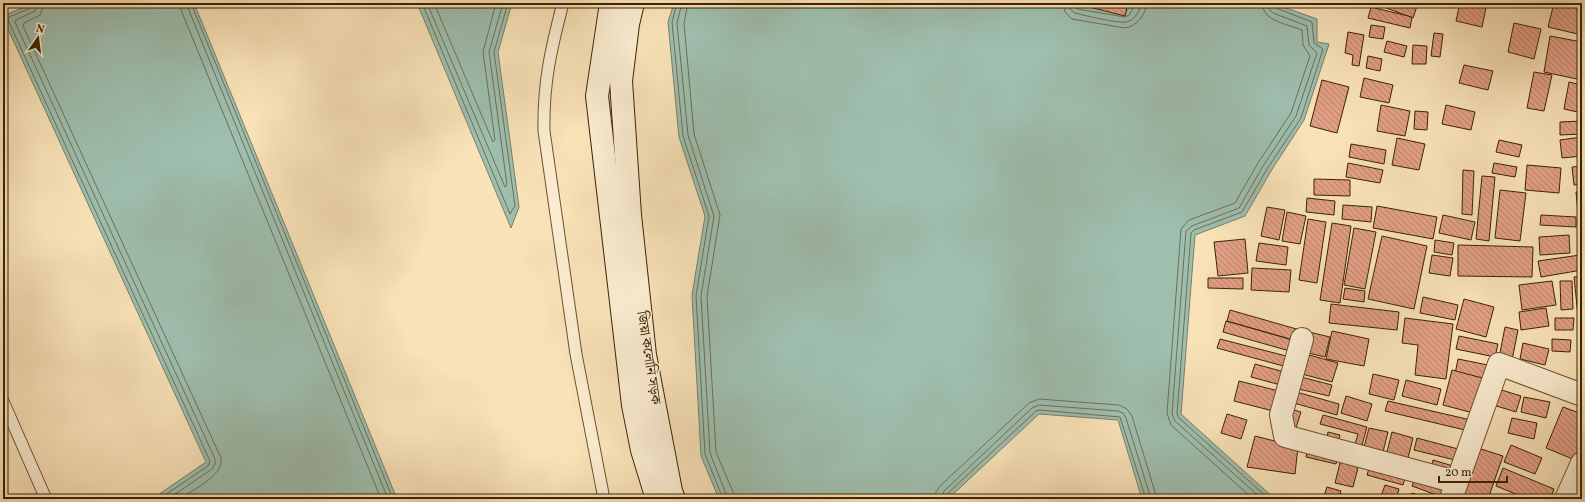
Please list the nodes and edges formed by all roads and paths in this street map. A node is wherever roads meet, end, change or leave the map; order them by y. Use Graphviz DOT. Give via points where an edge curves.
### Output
graph roads {
  1 [pos="563,3"];
  2 [pos="611,3"];
  3 [pos="633,3"];
  4 [pos="1302,339"];
  5 [pos="1582,395"];
  6 [pos="3,401"];
  7 [pos="1582,463"];
  8 [pos="1454,491"];
  9 [pos="46,499"];
  10 [pos="604,499"];
  11 [pos="657,499"];
  12 [pos="674,499"];
  13 [pos="1566,499"];
  1 -- 10 [label="lane" via="547,69 543,99 544,131 576,354"];
  2 -- 11 [label="main road" via="597,96 633,405 642,450"];
  3 -- 12 [label="main road, জিয়া কলোনি সড়ক" via="621,81 630,215 645,355"];
  4 -- 8 [label="main road" via="1281,415 1285,436"];
  5 -- 8 [label="main road" via="1499,364"];
  6 -- 9 [label="lane"];
  7 -- 13 [label="main road"];
}
